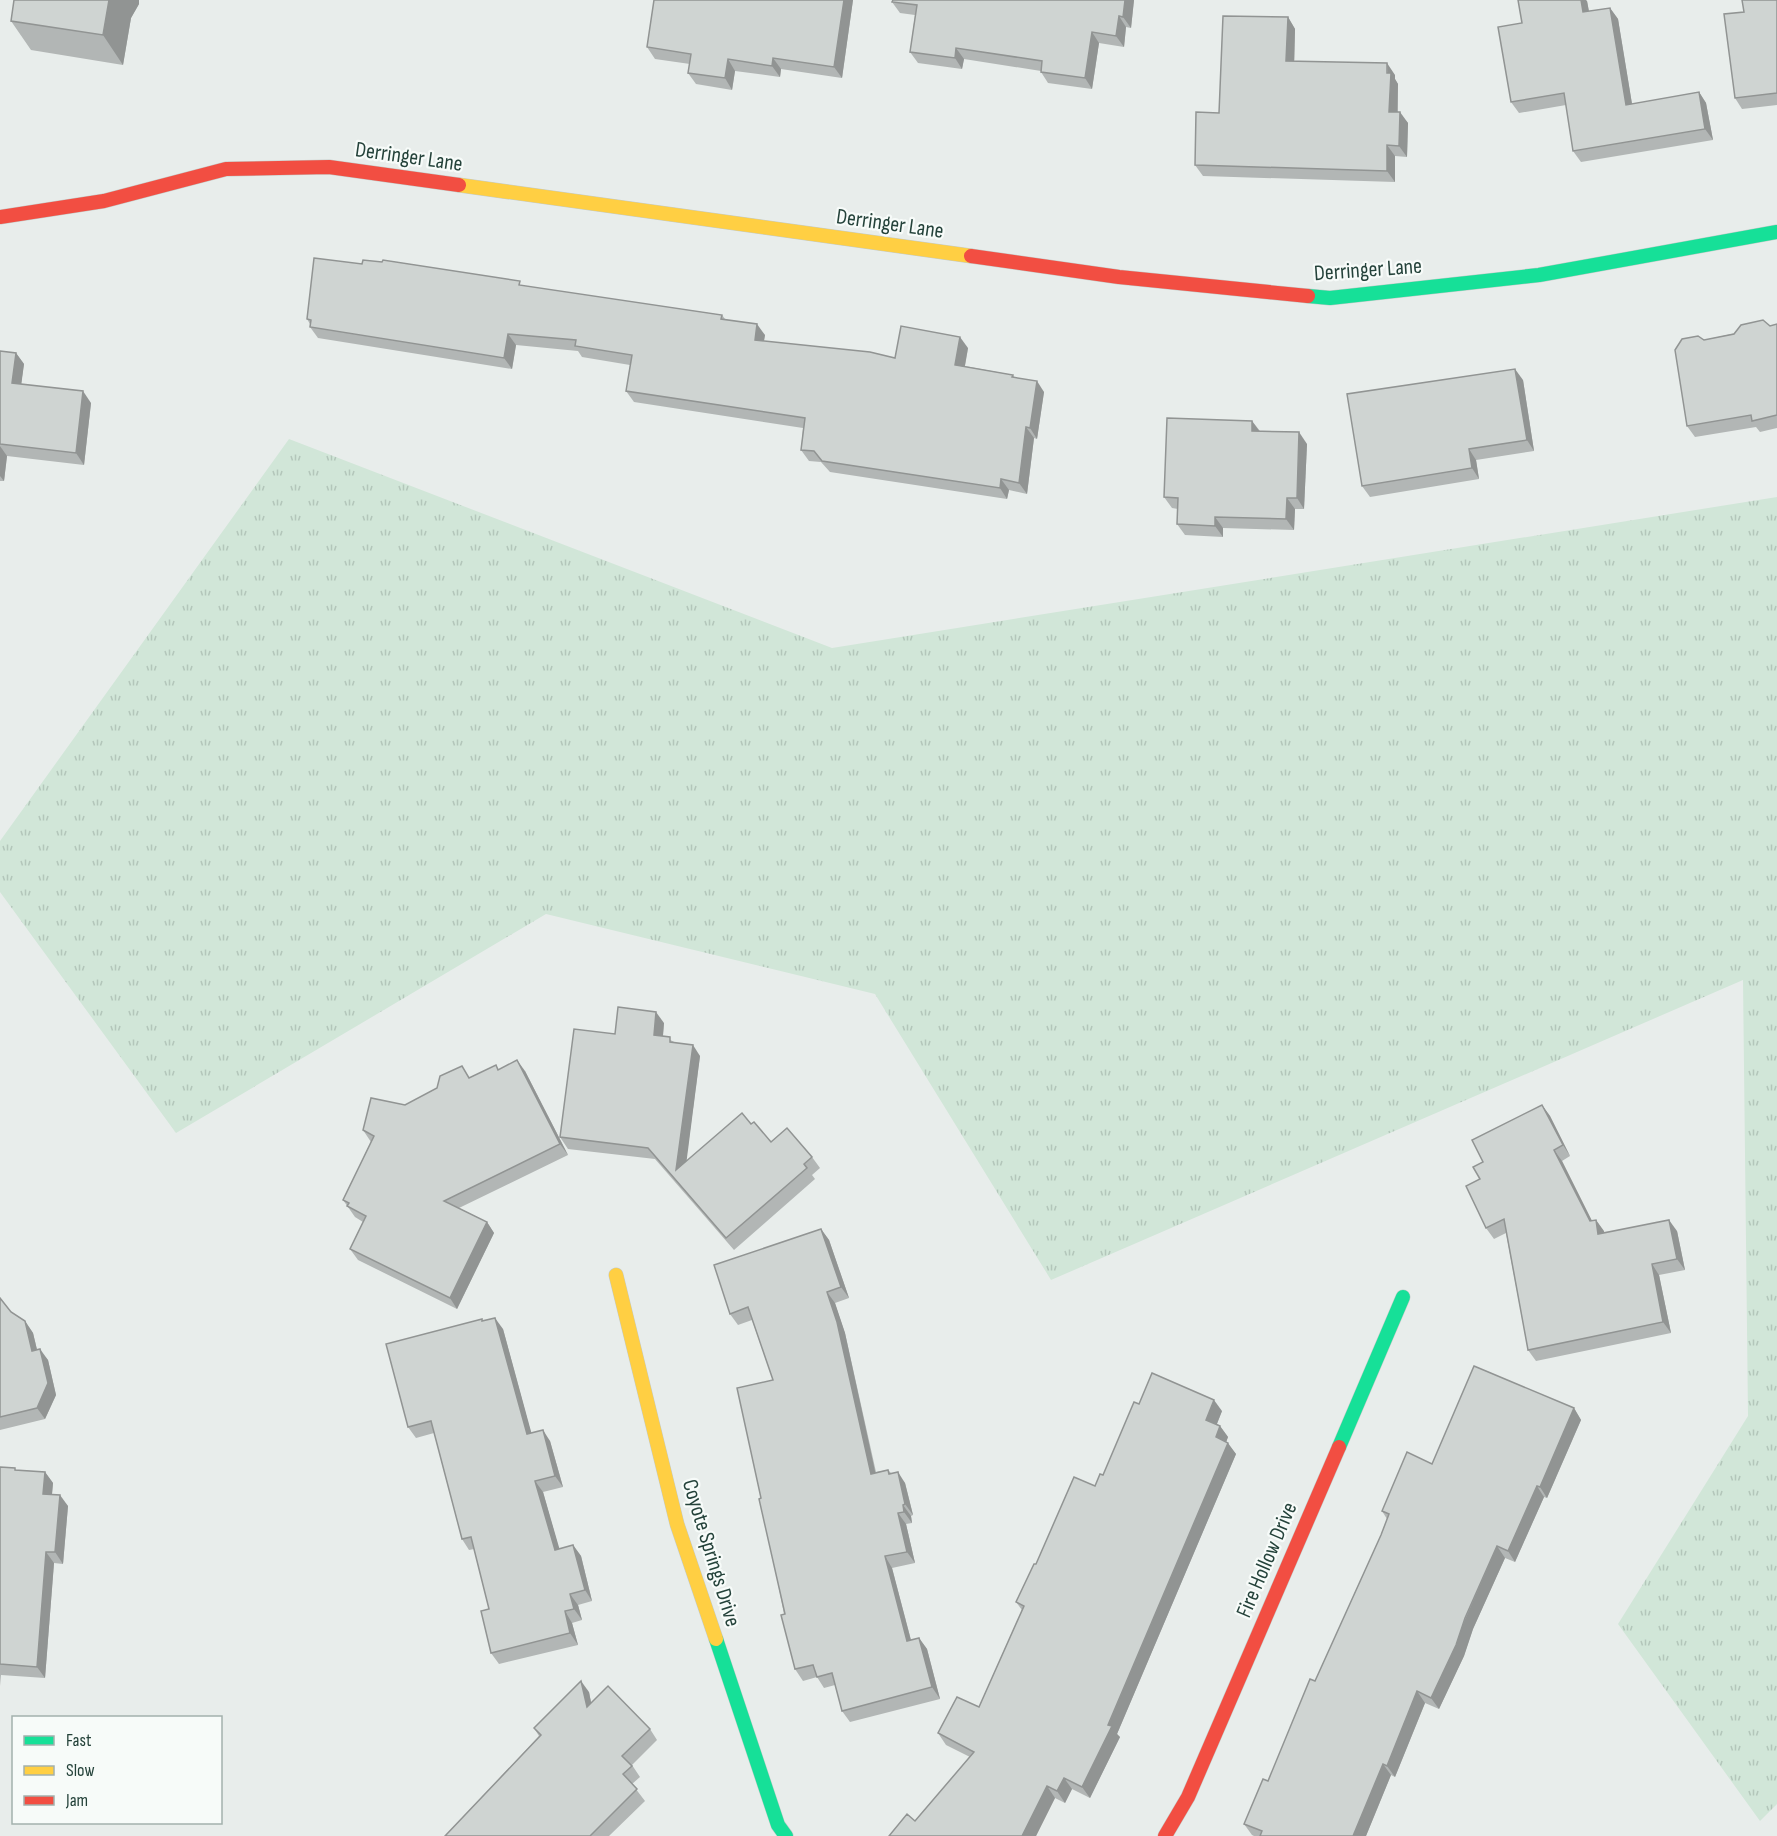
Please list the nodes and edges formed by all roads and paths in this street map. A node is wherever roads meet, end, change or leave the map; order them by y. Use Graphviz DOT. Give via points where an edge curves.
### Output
graph roads {
  1 [pos="0,217"];
  2 [pos="1777,232"];
  3 [pos="616,1275"];
  4 [pos="1403,1297"];
  5 [pos="786,1836"];
  6 [pos="1165,1836"];
  1 -- 2 [label="street, Derringer Lane" via="104,201 226,169 329,167 1119,277 1330,298 1539,274"];
  3 -- 5 [label="street, Coyote Springs Drive" via="677,1524 778,1825"];
  4 -- 6 [label="street, Fire Hollow Drive" via="1188,1797"];
}
